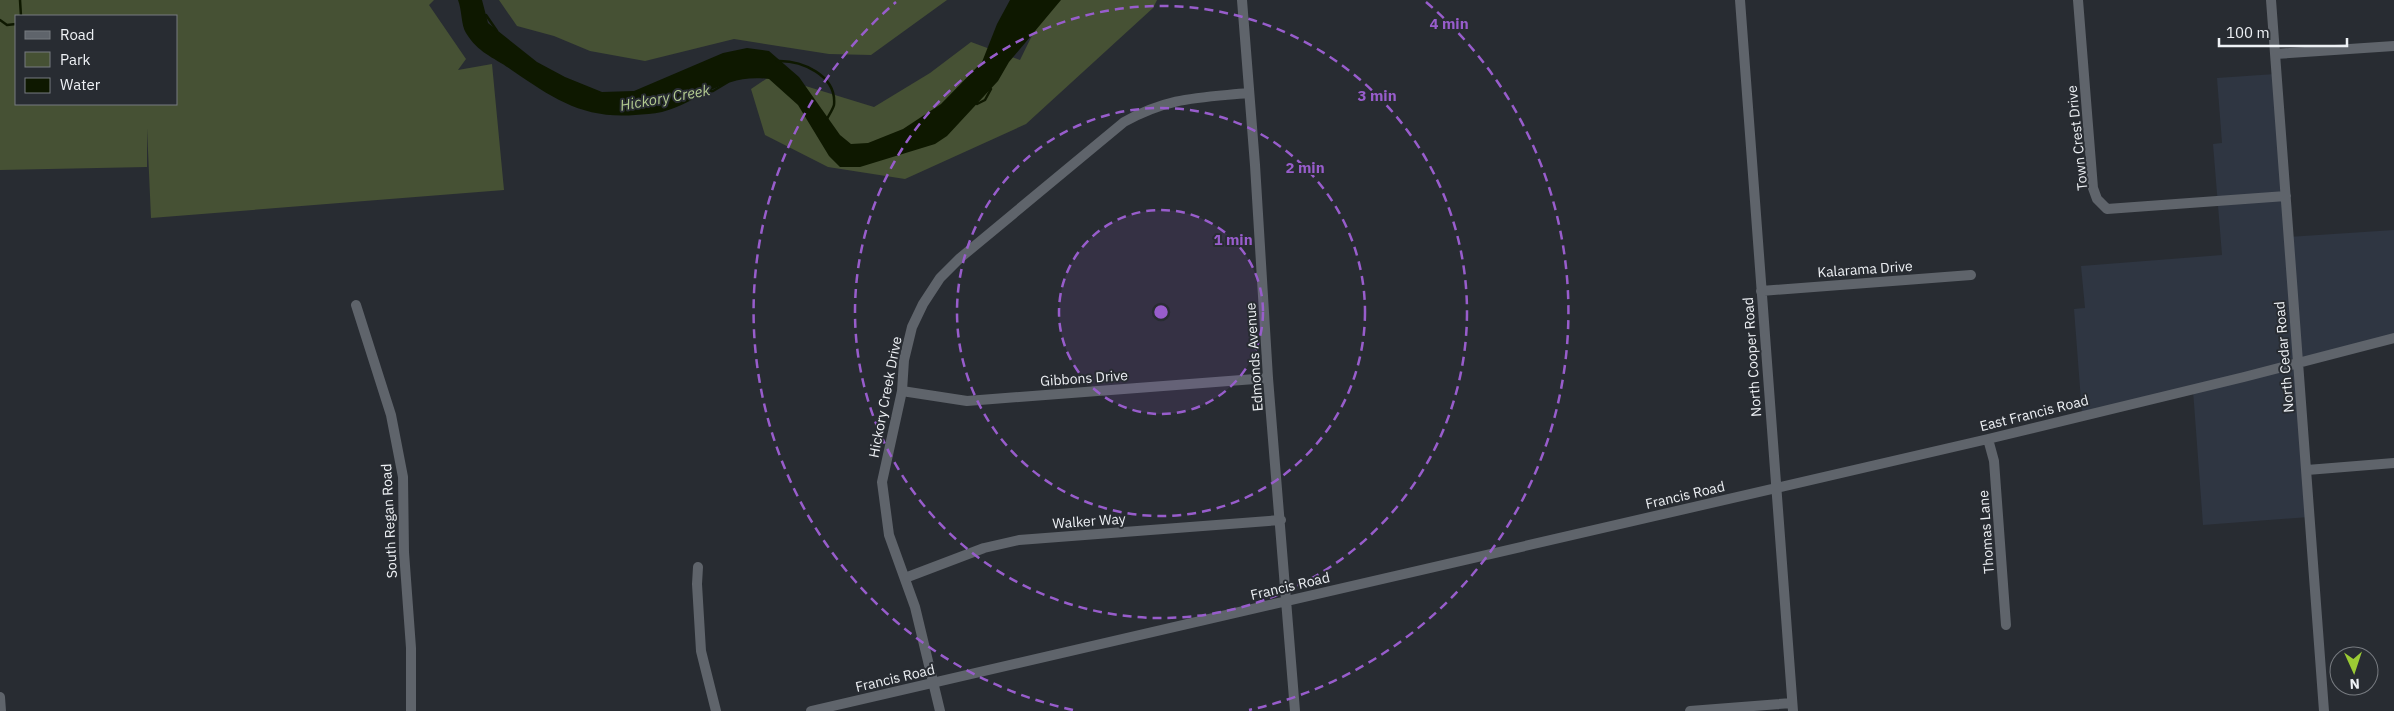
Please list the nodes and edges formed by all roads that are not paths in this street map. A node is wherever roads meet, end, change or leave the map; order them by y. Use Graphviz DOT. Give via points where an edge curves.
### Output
graph roads {
  1 [pos="1242,0"];
  2 [pos="1740,0"];
  3 [pos="2078,0"];
  4 [pos="2271,0"];
  5 [pos="2394,46"];
  6 [pos="2275,54"];
  7 [pos="1248,93"];
  8 [pos="2286,196"];
  9 [pos="1971,275"];
  10 [pos="1760,291"];
  11 [pos="356,305"];
  12 [pos="2394,338"];
  13 [pos="2299,361"];
  14 [pos="1268,378"];
  15 [pos="902,391"];
  16 [pos="1988,438"];
  17 [pos="2394,463"];
  18 [pos="2308,470"];
  19 [pos="1775,488"];
  20 [pos="1281,520"];
  21 [pos="698,567"];
  22 [pos="905,578"];
  23 [pos="1286,601"];
  24 [pos="2006,625"];
  25 [pos="934,683"];
  26 [pos="0,697"];
  27 [pos="1792,707"];
  28 [pos="1,711"];
  29 [pos="410,711"];
  30 [pos="716,711"];
  31 [pos="811,711"];
  32 [pos="940,711"];
  33 [pos="1296,711"];
  34 [pos="1690,711"];
  35 [pos="2324,711"];
  1 -- 7 [label="street, Edmonds Avenue"];
  2 -- 10 [label="street, North Cooper Road"];
  3 -- 8 [label="street, Town Crest Drive" via="2093,188 2097,199 2107,208"];
  4 -- 6 [label="street, North Cedar Road"];
  5 -- 6 [label="street"];
  6 -- 8 [label="street, North Cedar Road"];
  7 -- 14 [label="street, Edmonds Avenue"];
  7 -- 15 [label="street, Hickory Creek Drive" via="1178,100 1149,108 1124,122 960,258 940,278 912,327 904,360"];
  8 -- 13 [label="street, North Cedar Road"];
  9 -- 10 [label="street, Kalarama Drive"];
  10 -- 19 [label="street, North Cooper Road"];
  11 -- 29 [label="street, South Regan Road" via="391,415 403,476 404,552 411,648"];
  12 -- 13 [label="street, East Francis Road"];
  13 -- 16 [label="street, East Francis Road"];
  13 -- 18 [label="street, North Cedar Road"];
  14 -- 15 [label="street, Gibbons Drive" via="967,400"];
  14 -- 20 [label="street, Edmonds Avenue"];
  15 -- 22 [label="street, Hickory Creek Drive" via="882,482 889,535"];
  16 -- 19 [label="street, East Francis Road"];
  16 -- 24 [label="street, Thomas Lane" via="1994,461"];
  17 -- 18 [label="street"];
  18 -- 35 [label="street, North Cedar Road"];
  19 -- 23 [label="street, Francis Road"];
  19 -- 27 [label="street, North Cooper Road"];
  20 -- 22 [label="street, Walker Way" via="1019,540 984,548"];
  20 -- 23 [label="street, Edmonds Avenue"];
  21 -- 30 [label="street" via="702,651"];
  22 -- 25 [label="street, Hickory Creek Drive"];
  23 -- 25 [label="street, Francis Road"];
  23 -- 33 [label="street, Edmonds Avenue"];
  25 -- 31 [label="street, Francis Road"];
  25 -- 32 [label="street, Hickory Creek Drive"];
  26 -- 28 [label="street"];
  27 -- 34 [label="street"];
}
